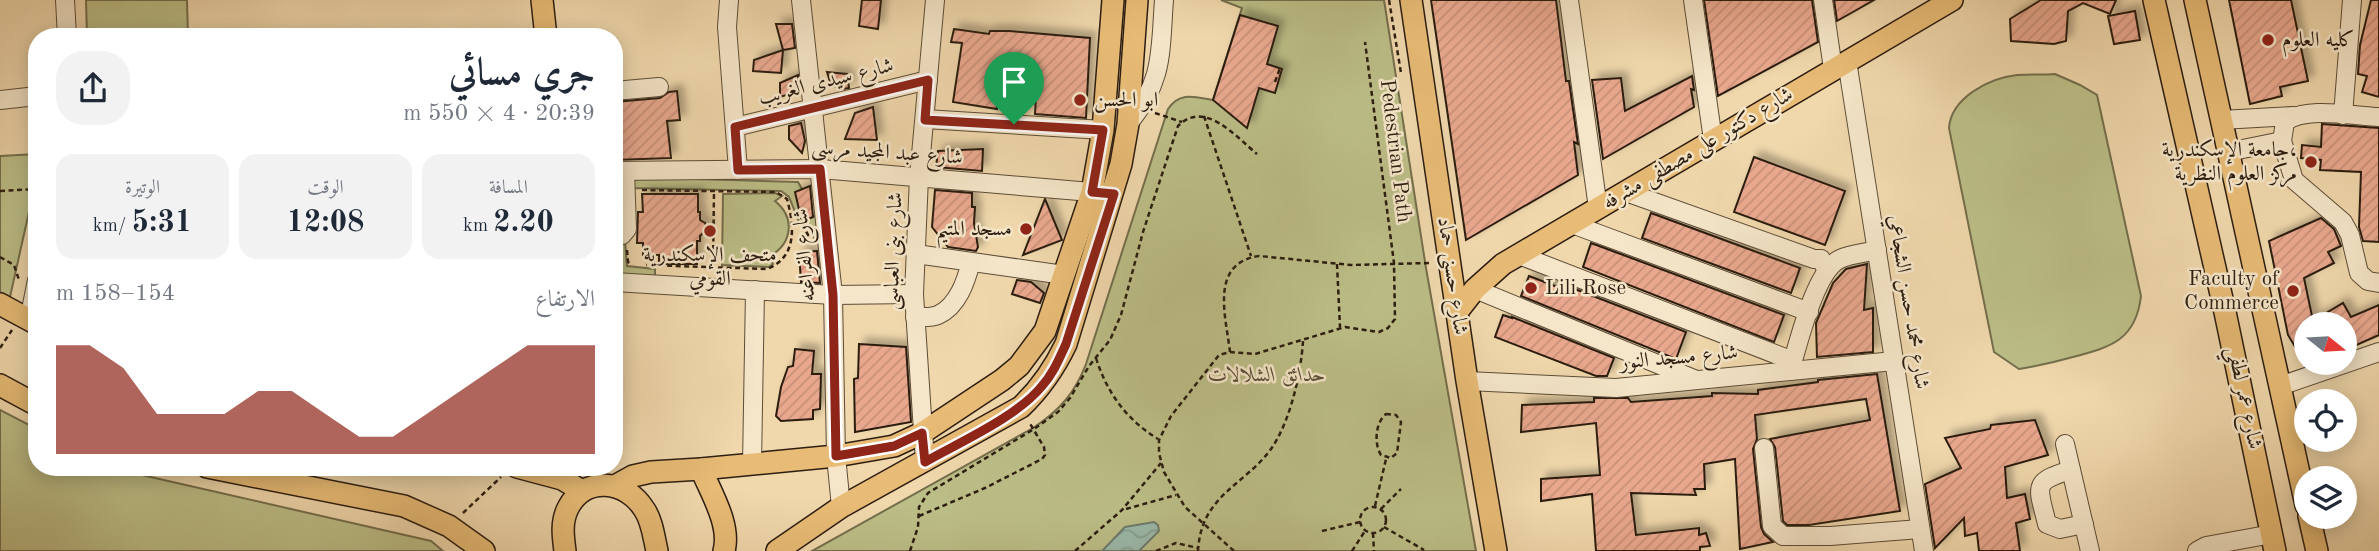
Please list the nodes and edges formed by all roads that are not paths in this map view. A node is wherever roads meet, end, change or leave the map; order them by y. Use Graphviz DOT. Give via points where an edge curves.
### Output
graph roads {
  1 [pos="65,0"];
  2 [pos="542,0"];
  3 [pos="729,0"];
  4 [pos="801,0"];
  5 [pos="935,0"];
  6 [pos="1113,0"];
  7 [pos="1137,0"];
  8 [pos="1164,0"];
  9 [pos="1411,0"];
  10 [pos="1569,0"];
  11 [pos="1693,0"];
  12 [pos="1823,0"];
  13 [pos="1952,0"];
  14 [pos="2154,0"];
  15 [pos="2195,0"];
  16 [pos="2352,0"];
  17 [pos="66,28"];
  18 [pos="545,28"];
  19 [pos="1840,65"];
  20 [pos="928,80"];
  21 [pos="659,87"];
  22 [pos="623,90"];
  23 [pos="28,97"];
  24 [pos="0,100"];
  25 [pos="813,108"];
  26 [pos="2343,115"];
  27 [pos="2293,116"];
  28 [pos="2379,117"];
  29 [pos="925,120"];
  30 [pos="2221,120"];
  31 [pos="1128,124"];
  32 [pos="735,127"];
  33 [pos="1103,130"];
  34 [pos="1713,140"];
  35 [pos="2282,141"];
  36 [pos="2228,152"];
  37 [pos="820,169"];
  38 [pos="738,170"];
  39 [pos="623,171"];
  40 [pos="919,177"];
  41 [pos="623,180"];
  42 [pos="1092,192"];
  43 [pos="1626,192"];
  44 [pos="1114,194"];
  45 [pos="1598,208"];
  46 [pos="1572,224"];
  47 [pos="623,229"];
  48 [pos="1877,250"];
  49 [pos="915,254"];
  50 [pos="1519,255"];
  51 [pos="971,262"];
  52 [pos="1826,269"];
  53 [pos="1064,275"];
  54 [pos="623,283"];
  55 [pos="2379,283"];
  56 [pos="1475,289"];
  57 [pos="755,290"];
  58 [pos="914,294"];
  59 [pos="833,295"];
  60 [pos="0,304"];
  61 [pos="1457,312"];
  62 [pos="1809,312"];
  63 [pos="915,317"];
  64 [pos="28,319"];
  65 [pos="2379,352"];
  66 [pos="1894,361"];
  67 [pos="1792,366"];
  68 [pos="1698,380"];
  69 [pos="1467,382"];
  70 [pos="0,385"];
  71 [pos="2280,386"];
  72 [pos="28,400"];
  73 [pos="922,433"];
  74 [pos="2065,444"];
  75 [pos="1764,448"];
  76 [pos="836,456"];
  77 [pos="925,462"];
  78 [pos="752,464"];
  79 [pos="2297,466"];
  80 [pos="701,469"];
  81 [pos="2071,470"];
  82 [pos="252,476"];
  83 [pos="542,476"];
  84 [pos="596,482"];
  85 [pos="841,507"];
  86 [pos="2084,524"];
  87 [pos="1920,529"];
  88 [pos="2312,529"];
  89 [pos="2274,542"];
  90 [pos="484,551"];
  91 [pos="565,551"];
  92 [pos="657,551"];
  93 [pos="724,551"];
  94 [pos="777,551"];
  95 [pos="1496,551"];
  96 [pos="1924,551"];
  97 [pos="2090,551"];
  98 [pos="2197,551"];
  99 [pos="2317,551"];
  1 -- 17 [label="street"];
  2 -- 18 [label="main road"];
  3 -- 32 [label="street"];
  4 -- 25 [label="street, شارع الفراعنه"];
  5 -- 20 [label="street, شارع بنى العباسى"];
  6 -- 33 [label="main road"];
  7 -- 31 [label="main road"];
  8 -- 31 [label="street" via="1156,77 1144,104"];
  9 -- 61 [label="main road, شارع حسنى حماد"];
  10 -- 45 [label="street"];
  11 -- 34 [label="street"];
  12 -- 19 [label="street, شارع محمد حسن الشجاعي"];
  13 -- 19 [label="main road, شارع دكتور على مصطفى مشرفه"];
  14 -- 89 [label="main road, شارع عمر لطفي"];
  15 -- 30 [label="main road, شارع عمر لطفي"];
  16 -- 26 [label="street"];
  19 -- 34 [label="main road, شارع دكتور على مصطفى مشرفه"];
  19 -- 48 [label="street, شارع محمد حسن الشجاعي"];
  20 -- 25 [label="street, شارع سيدى الغريب"];
  20 -- 29 [label="street, شارع بنى العباسى"];
  21 -- 22 [label="street"];
  23 -- 24 [label="street"];
  25 -- 32 [label="street, شارع سيدى الغريب"];
  25 -- 37 [label="street, شارع الفراعنه"];
  26 -- 27 [label="street"];
  26 -- 28 [label="street"];
  27 -- 30 [label="street"];
  27 -- 35 [label="street" via="2285,122"];
  29 -- 33 [label="street"];
  29 -- 40 [label="street, شارع بنى العباسى"];
  30 -- 36 [label="main road, شارع عمر لطفي"];
  31 -- 44 [label="main road"];
  32 -- 38 [label="street"];
  33 -- 42 [label="main road"];
  34 -- 43 [label="main road, شارع دكتور على مصطفى مشرفه"];
  35 -- 36 [label="street"];
  35 -- 55 [label="street" via="2294,180 2343,222 2359,273"];
  36 -- 71 [label="main road, شارع عمر لطفي"];
  37 -- 38 [label="street, شارع عبد المجيد مرسى"];
  37 -- 40 [label="street, شارع عبد المجيد مرسى"];
  37 -- 59 [label="street, شارع الفراعنه"];
  38 -- 39 [label="street, شارع عبد المجيد مرسى"];
  40 -- 42 [label="street, شارع عبد المجيد مرسى"];
  40 -- 49 [label="street, شارع بنى العباسى"];
  41 -- 47 [label="street" via="628,222"];
  42 -- 44 [label="street, شارع عبد المجيد مرسى"];
  42 -- 53 [label="main road"];
  43 -- 45 [label="main road, شارع دكتور على مصطفى مشرفه"];
  43 -- 52 [label="street" via="1821,259"];
  44 -- 77 [label="main road" via="1066,344 1042,387 1021,407"];
  45 -- 46 [label="main road, شارع دكتور على مصطفى مشرفه"];
  46 -- 50 [label="main road, شارع دكتور على مصطفى مشرفه"];
  46 -- 62 [label="street"];
  48 -- 52 [label="street" via="1839,259"];
  48 -- 66 [label="street, شارع محمد حسن الشجاعي"];
  49 -- 51 [label="street"];
  49 -- 58 [label="street, شارع بنى العباسى"];
  50 -- 56 [label="main road, شارع دكتور على مصطفى مشرفه"];
  50 -- 67 [label="street"];
  51 -- 53 [label="street"];
  51 -- 63 [label="street" via="964,286 946,310 931,317"];
  52 -- 62 [label="street"];
  53 -- 73 [label="main road" via="1045,331 1019,366"];
  54 -- 57 [label="street"];
  56 -- 61 [label="main road, شارع دكتور على مصطفى مشرفه"];
  56 -- 68 [label="street"];
  57 -- 59 [label="street"];
  57 -- 78 [label="street"];
  58 -- 59 [label="street"];
  58 -- 63 [label="street, شارع بنى العباسى"];
  59 -- 76 [label="street, شارع الفراعنه"];
  60 -- 64 [label="main road"];
  61 -- 69 [label="main road, شارع حسنى حماد"];
  62 -- 67 [label="street"];
  63 -- 73 [label="street, شارع بنى العباسى"];
  65 -- 71 [label="street"];
  66 -- 67 [label="street, شارع مسجد النور"];
  66 -- 87 [label="street, شارع محمد حسن الشجاعي"];
  67 -- 68 [label="street, شارع مسجد النور"];
  68 -- 69 [label="street, شارع مسجد النور" via="1616,388"];
  69 -- 95 [label="main road, شارع حسنى حماد"];
  70 -- 72 [label="main road"];
  71 -- 79 [label="main road, شارع عمر لطفي"];
  73 -- 76 [label="main road" via="894,446"];
  73 -- 77 [label="street, شارع بنى العباسى"];
  74 -- 81 [label="street"];
  75 -- 87 [label="street" via="1772,526 1783,536"];
  76 -- 78 [label="main road"];
  76 -- 85 [label="street, شارع الفراعنه"];
  77 -- 85 [label="main road"];
  78 -- 80 [label="main road"];
  80 -- 84 [label="main road"];
  80 -- 93 [label="main road" via="726,534"];
  81 -- 86 [label="street"];
  81 -- 86 [label="street" via="2048,477 2040,485 2044,513 2051,527"];
  82 -- 90 [label="main road" via="404,506 449,526"];
  83 -- 84 [label="main road"];
  84 -- 91 [label="main road" via="569,506 562,526"];
  84 -- 92 [label="main road" via="632,495 645,510"];
  85 -- 94 [label="main road"];
  86 -- 97 [label="street"];
  87 -- 96 [label="street, شارع محمد حسن الشجاعي"];
  88 -- 99 [label="main road"];
  89 -- 98 [label="street" via="2206,546"];
}
